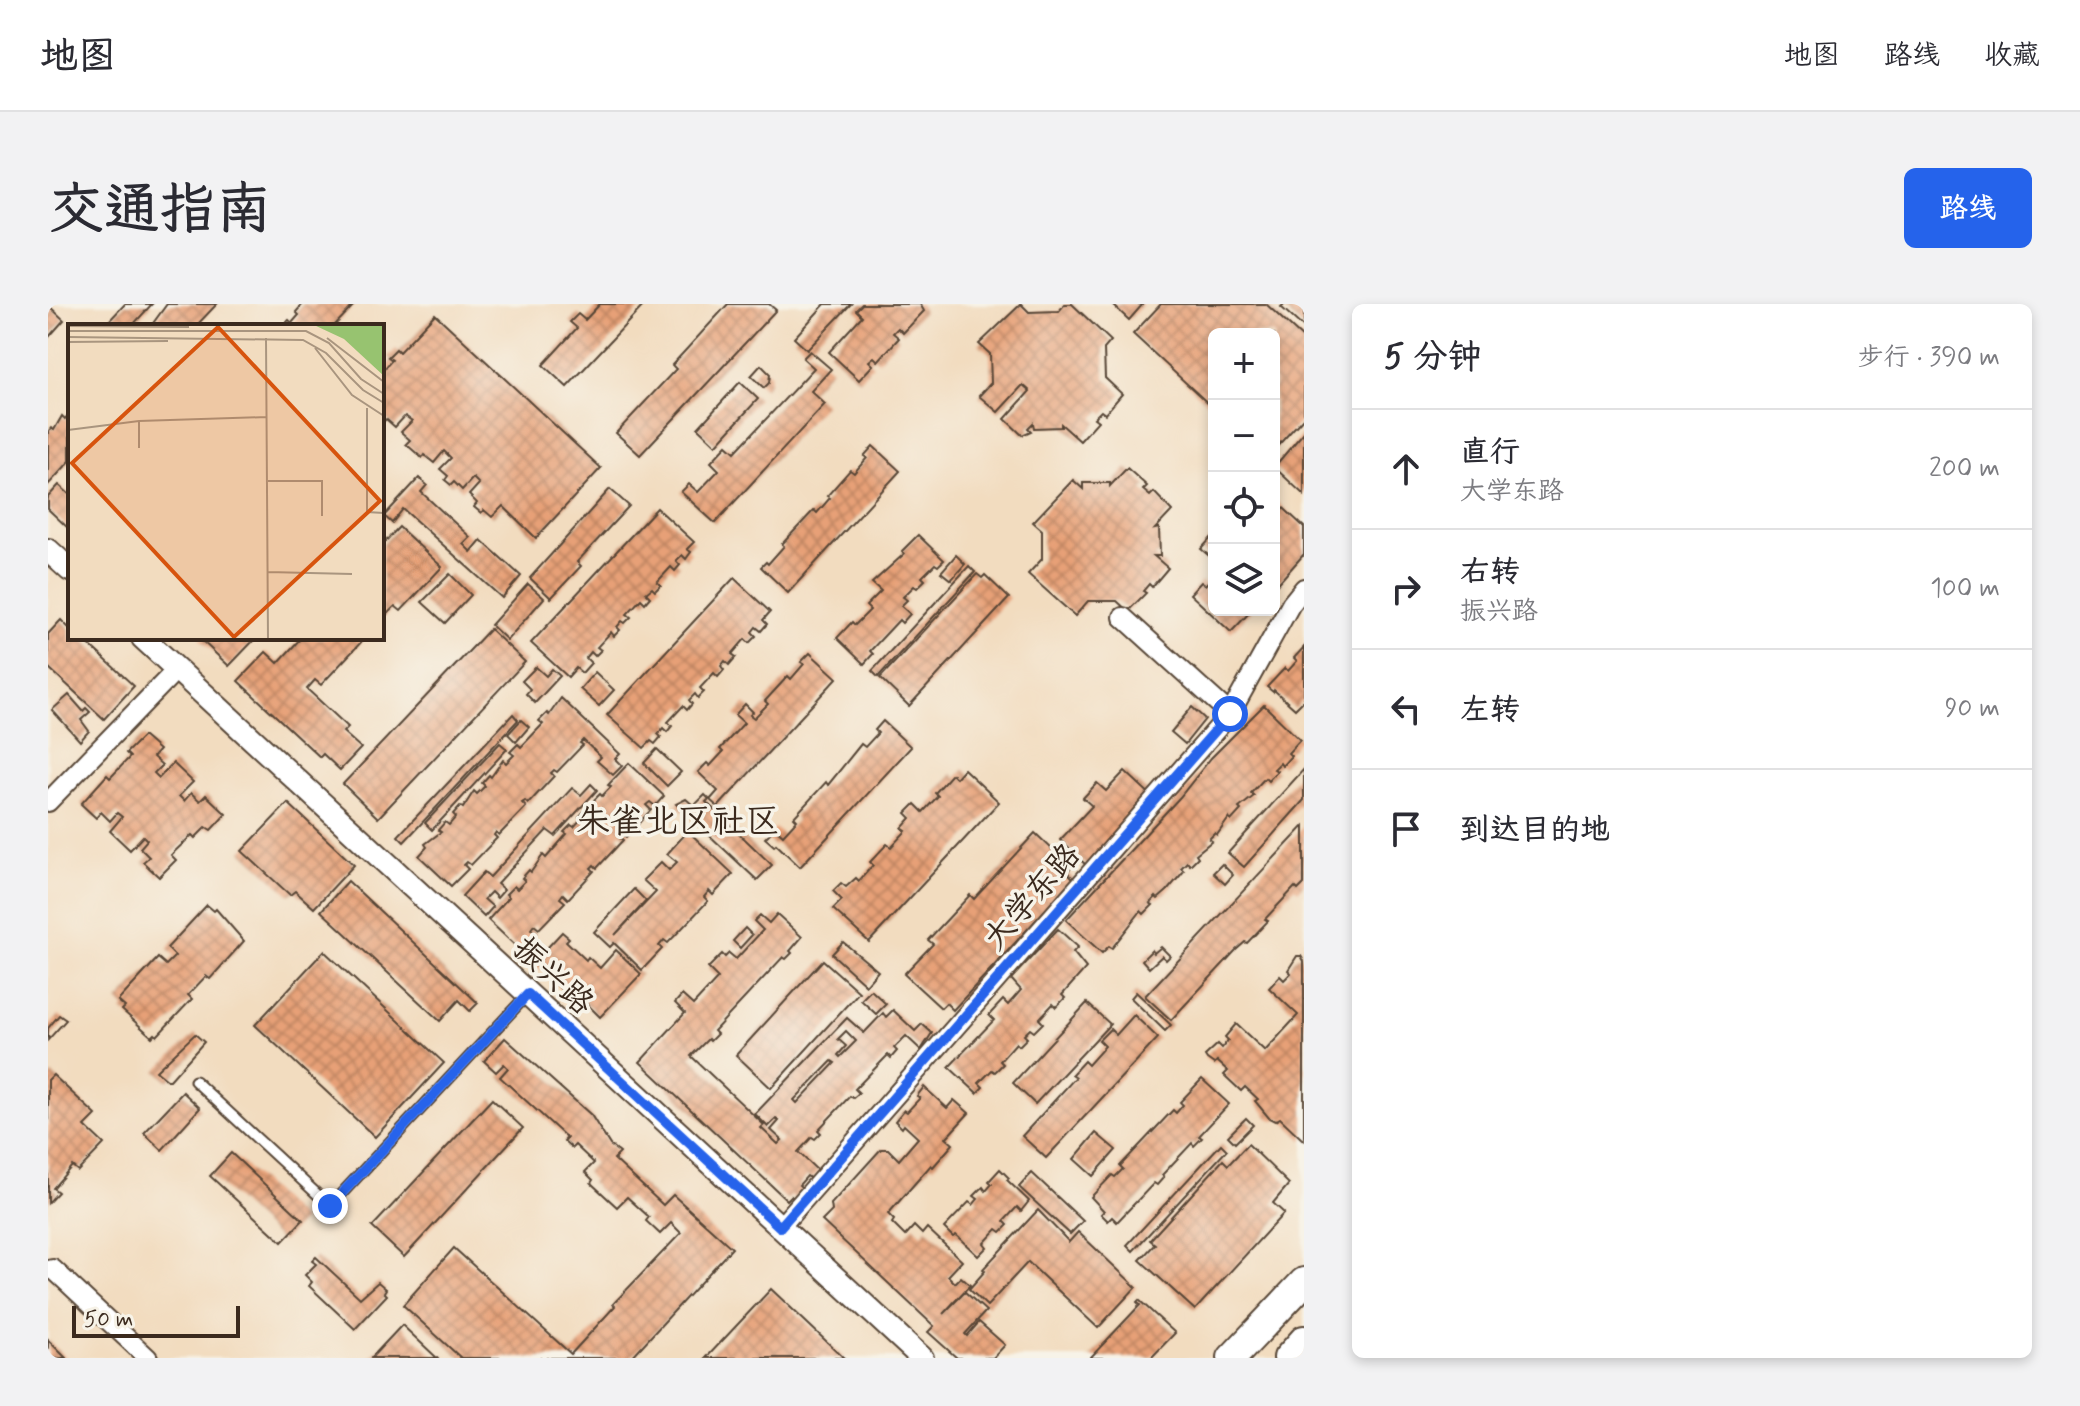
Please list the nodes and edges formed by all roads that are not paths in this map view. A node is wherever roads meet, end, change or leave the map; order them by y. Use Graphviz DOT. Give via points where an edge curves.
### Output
graph roads {
  1 [pos="48,550"];
  2 [pos="68,568"];
  3 [pos="1304,588"];
  4 [pos="1123,617"];
  5 [pos="145,640"];
  6 [pos="177,669"];
  7 [pos="1230,714"];
  8 [pos="48,802"];
  9 [pos="528,994"];
  10 [pos="195,1081"];
  11 [pos="780,1227"];
  12 [pos="48,1270"];
  13 [pos="1304,1274"];
  14 [pos="1304,1282"];
  15 [pos="1276,1311"];
  16 [pos="1304,1340"];
  17 [pos="148,1358"];
  18 [pos="922,1358"];
  19 [pos="1232,1358"];
  20 [pos="1288,1358"];
  1 -- 2 [label="street"];
  3 -- 7 [label="street, 大学东路"];
  4 -- 7 [label="street"];
  5 -- 6 [label="street, 振兴路"];
  6 -- 8 [label="street"];
  6 -- 9 [label="street, 振兴路"];
  7 -- 11 [label="street, 大学东路"];
  9 -- 10 [label="lane" via="330,1206"];
  9 -- 11 [label="street, 振兴路"];
  11 -- 18 [label="street, 振兴路"];
  12 -- 17 [label="street" via="53,1269"];
  13 -- 15 [label="main road"];
  14 -- 15 [label="main road"];
  15 -- 19 [label="main road"];
  16 -- 20 [label="main road"];
}
